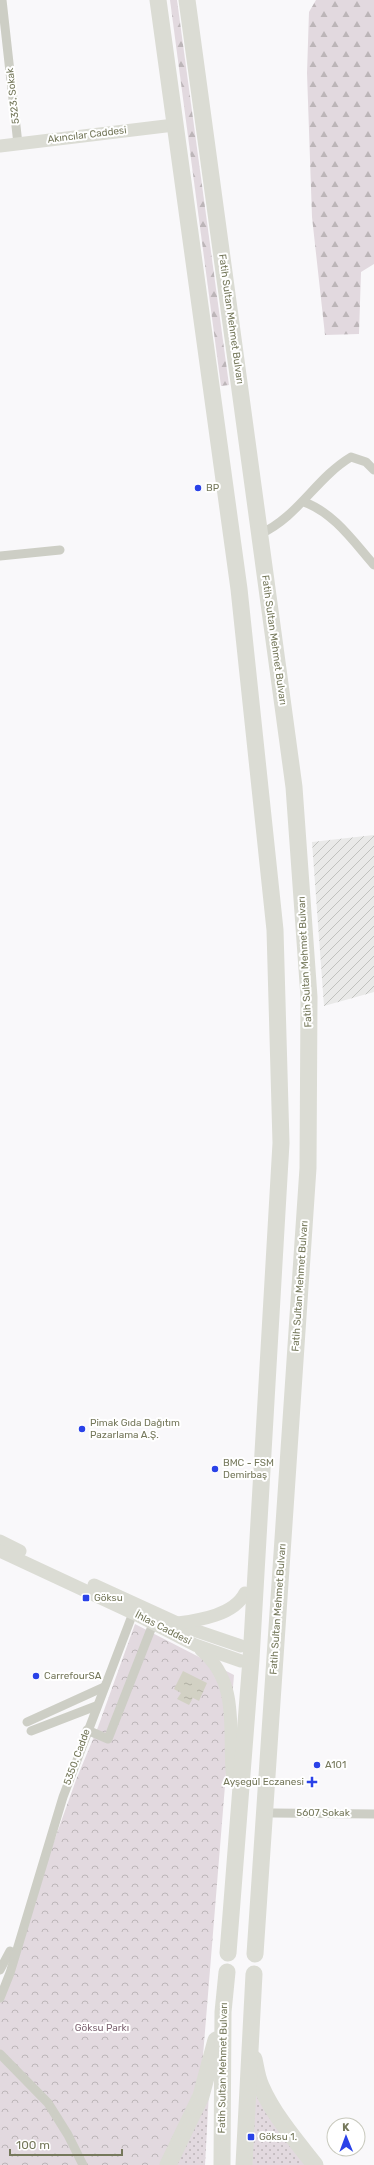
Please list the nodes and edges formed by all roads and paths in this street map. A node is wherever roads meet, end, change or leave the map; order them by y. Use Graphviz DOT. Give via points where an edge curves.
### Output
graph roads {
  1 [pos="2,0"];
  2 [pos="158,0"];
  3 [pos="187,0"];
  4 [pos="174,124"];
  5 [pos="18,144"];
  6 [pos="0,146"];
  7 [pos="374,470"];
  8 [pos="304,502"];
  9 [pos="260,534"];
  10 [pos="60,550"];
  11 [pos="0,556"];
  12 [pos="374,564"];
  13 [pos="272,1302"];
  14 [pos="299,1305"];
  15 [pos="0,1541"];
  16 [pos="0,1551"];
  17 [pos="245,1599"];
  18 [pos="288,1610"];
  19 [pos="133,1613"];
  20 [pos="153,1624"];
  21 [pos="178,1624"];
  22 [pos="196,1645"];
  23 [pos="241,1654"];
  24 [pos="284,1658"];
  25 [pos="104,1687"];
  26 [pos="238,1698"];
  27 [pos="280,1702"];
  28 [pos="96,1706"];
  29 [pos="27,1722"];
  30 [pos="87,1730"];
  31 [pos="31,1731"];
  32 [pos="233,1782"];
  33 [pos="273,1813"];
  34 [pos="374,1814"];
  35 [pos="29,1903"];
  36 [pos="231,1908"];
  37 [pos="258,1908"];
  38 [pos="228,1953"];
  39 [pos="255,1954"];
  40 [pos="0,1970"];
  41 [pos="227,1972"];
  42 [pos="254,1974"];
  43 [pos="0,1998"];
  44 [pos="223,2012"];
  45 [pos="249,2040"];
  46 [pos="0,2054"];
  47 [pos="83,2165"];
  48 [pos="168,2165"];
  49 [pos="222,2165"];
  50 [pos="244,2165"];
  51 [pos="315,2165"];
  1 -- 5 [label="street, 5323. Sokak"];
  2 -- 4 [label="highway"];
  3 -- 9 [label="highway, Fatih Sultan Mehmet Bulvarı"];
  4 -- 5 [label="main road, Akıncılar Caddesi"];
  4 -- 13 [label="highway" via="239,590 276,930 281,1143"];
  5 -- 6 [label="main road, Akıncılar Caddesi"];
  7 -- 8 [label="street" via="366,462 352,457 341,463"];
  8 -- 9 [label="street" via="275,528"];
  8 -- 12 [label="street" via="329,515"];
  9 -- 14 [label="highway, Fatih Sultan Mehmet Bulvarı" via="294,787 309,997 308,1168"];
  10 -- 11 [label="street"];
  13 -- 17 [label="highway" via="261,1335"];
  13 -- 36 [label="highway" via="251,1659"];
  14 -- 18 [label="highway" via="307,1338 306,1380"];
  14 -- 37 [label="highway, Fatih Sultan Mehmet Bulvarı"];
  15 -- 21 [label="main road, İhlas Caddesi"];
  16 -- 19 [label="main road, İhlas Caddesi"];
  17 -- 18 [label="highway" via="252,1617 264,1622 277,1619"];
  17 -- 21 [label="main road" via="232,1607"];
  17 -- 23 [label="highway"];
  18 -- 24 [label="highway"];
  19 -- 20 [label="main road, İhlas Caddesi"];
  19 -- 25 [label="street, 5350. Cadde"];
  20 -- 22 [label="main road, İhlas Caddesi"];
  20 -- 30 [label="street" via="108,1739"];
  21 -- 23 [label="main road, İhlas Caddesi"];
  22 -- 23 [label="main road, İhlas Caddesi"];
  22 -- 32 [label="main road" via="214,1661 227,1692 230,1705"];
  23 -- 24 [label="highway" via="254,1672 260,1674 267,1673"];
  23 -- 24 [label="highway" via="254,1637 260,1636 272,1639"];
  23 -- 26 [label="highway"];
  24 -- 27 [label="highway"];
  25 -- 28 [label="street, 5350. Cadde"];
  25 -- 29 [label="street"];
  26 -- 27 [label="highway" via="248,1688 262,1686 273,1691"];
  26 -- 32 [label="highway"];
  27 -- 33 [label="highway"];
  28 -- 30 [label="street, 5350. Cadde"];
  28 -- 31 [label="street"];
  30 -- 35 [label="street, 5350. Cadde"];
  32 -- 36 [label="highway" via="226,1882"];
  33 -- 34 [label="street, 5607 Sokak"];
  33 -- 37 [label="highway" via="268,1886"];
  35 -- 40 [label="street, 5350. Cadde" via="6,1962"];
  35 -- 43 [label="street, 5350. Cadde" via="10,1973"];
  36 -- 38 [label="highway"];
  37 -- 39 [label="highway, Fatih Sultan Mehmet Bulvarı"];
  41 -- 44 [label="highway, Fatih Sultan Mehmet Bulvarı"];
  42 -- 45 [label="highway"];
  44 -- 48 [label="highway" via="201,2096"];
  44 -- 49 [label="highway, Fatih Sultan Mehmet Bulvarı"];
  45 -- 50 [label="highway"];
  45 -- 51 [label="highway" via="260,2084 296,2141"];
  46 -- 47 [label="street" via="48,2103"];
}
